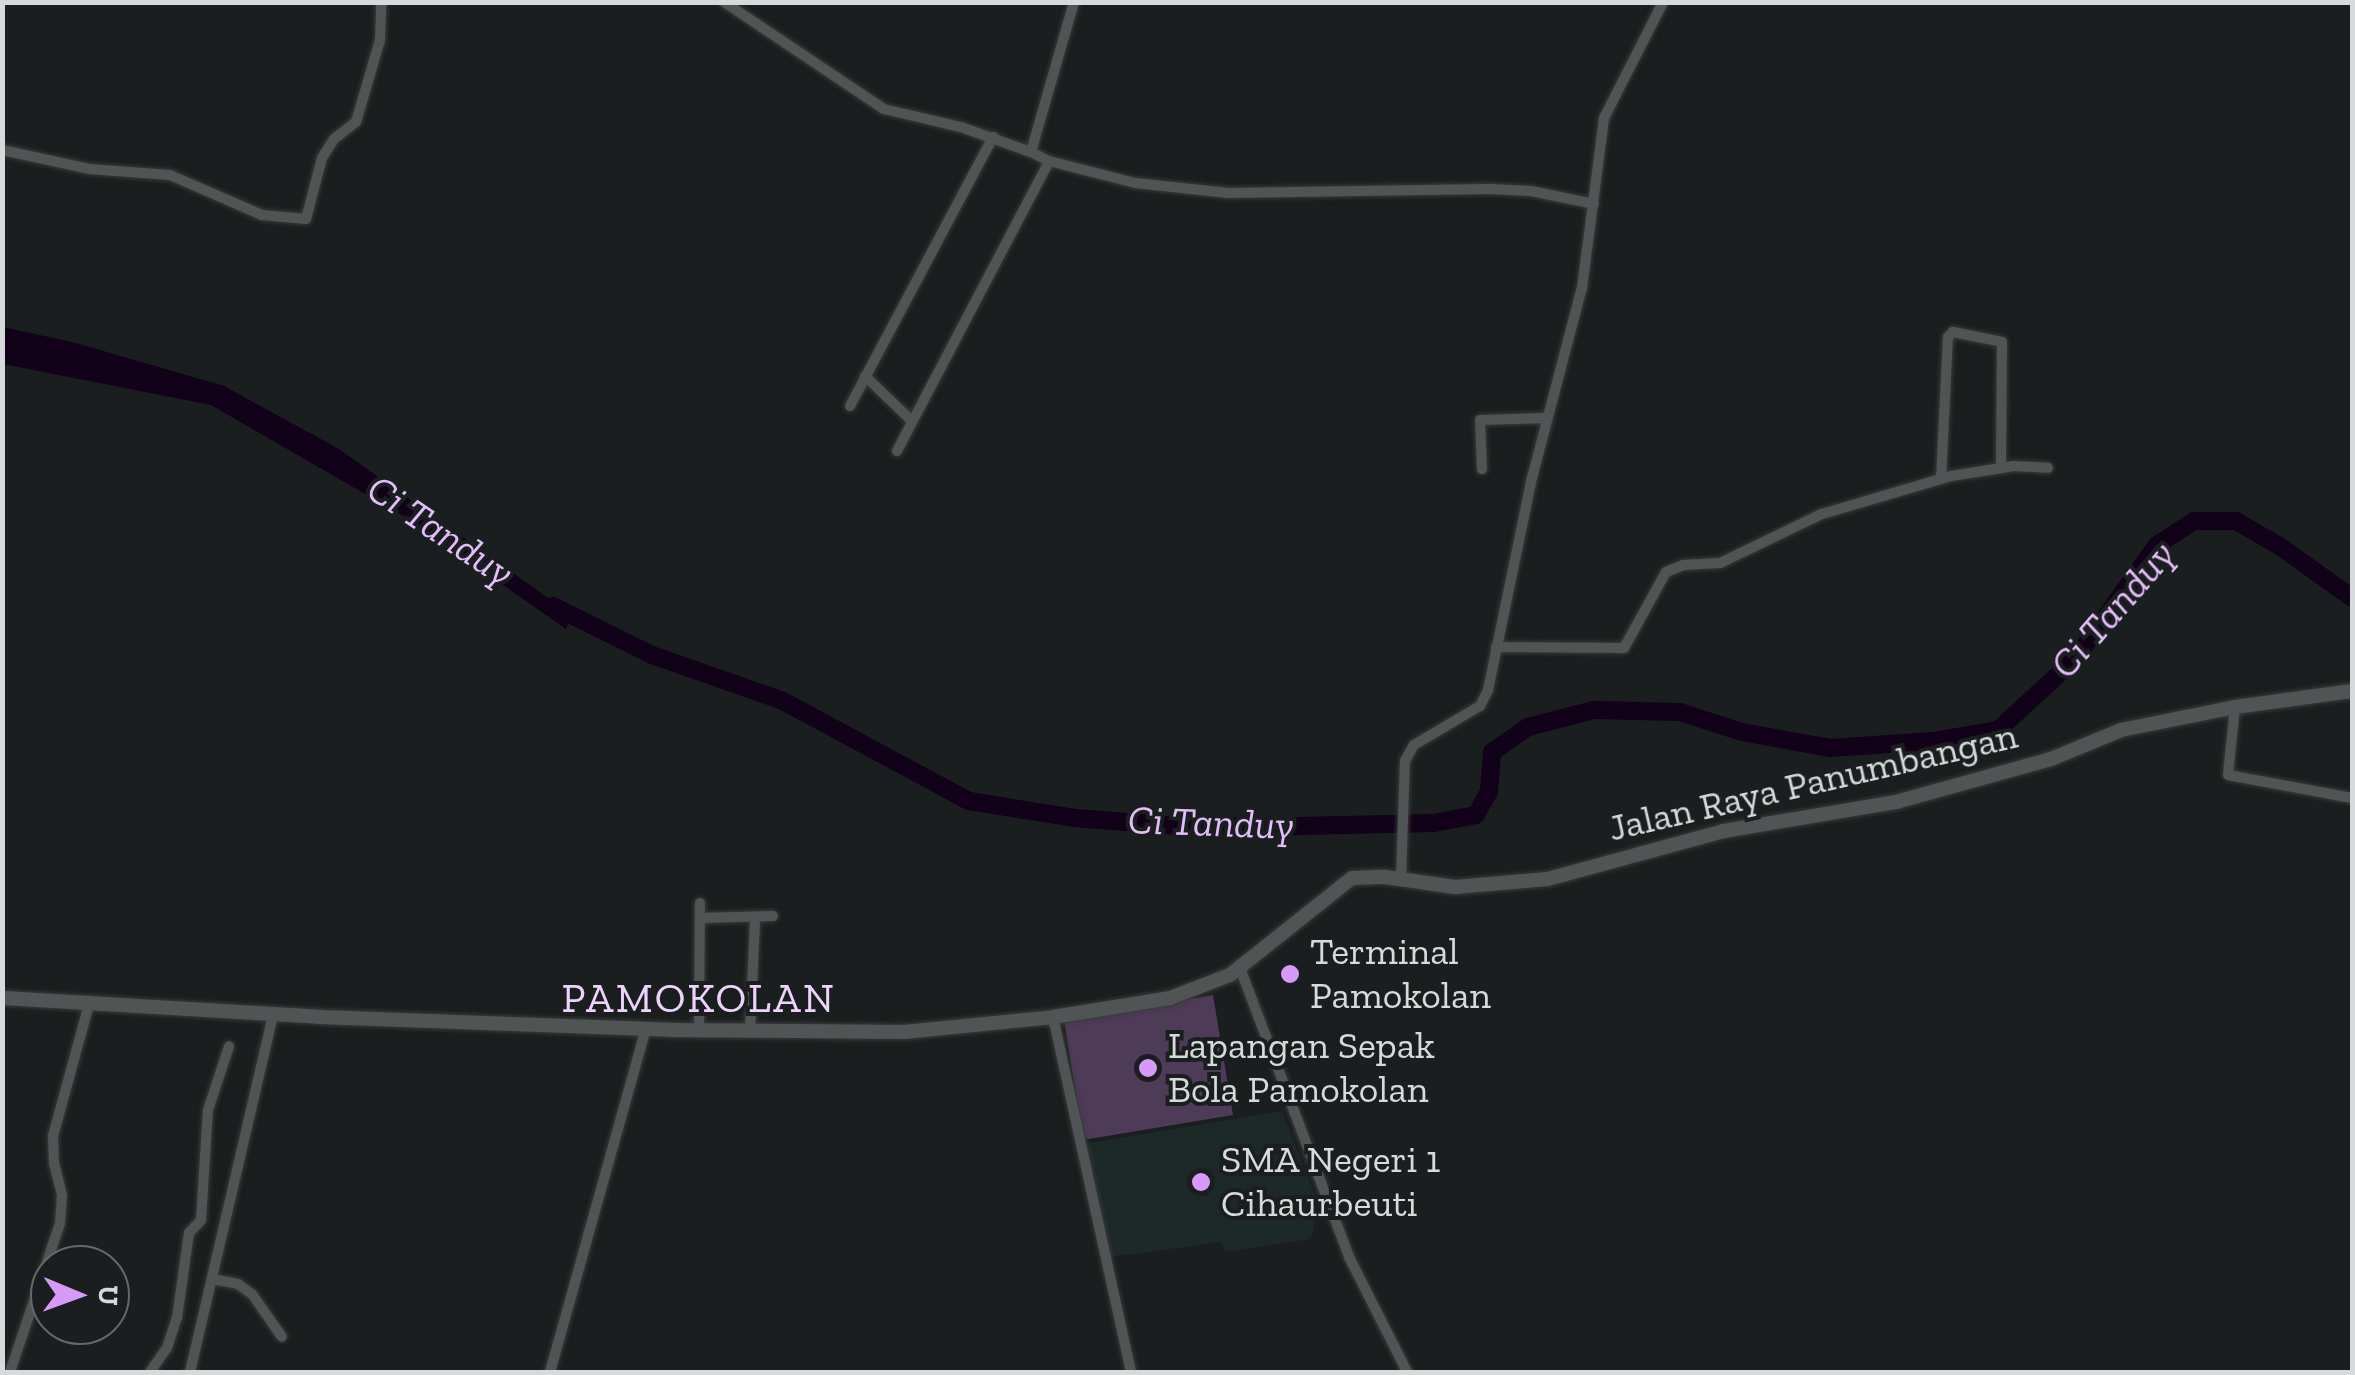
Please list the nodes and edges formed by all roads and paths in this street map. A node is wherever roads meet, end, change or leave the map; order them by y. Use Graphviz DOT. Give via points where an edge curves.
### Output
graph roads {
  1 [pos="382,2"];
  2 [pos="724,2"];
  3 [pos="1074,2"];
  4 [pos="1663,2"];
  5 [pos="993,138"];
  6 [pos="2,150"];
  7 [pos="1031,152"];
  8 [pos="1050,160"];
  9 [pos="1594,204"];
  10 [pos="866,376"];
  11 [pos="850,406"];
  12 [pos="1547,418"];
  13 [pos="912,422"];
  14 [pos="897,452"];
  15 [pos="2002,468"];
  16 [pos="2048,468"];
  17 [pos="1482,469"];
  18 [pos="1941,479"];
  19 [pos="1496,646"];
  20 [pos="2352,691"];
  21 [pos="2235,706"];
  22 [pos="2352,798"];
  23 [pos="1400,879"];
  24 [pos="700,904"];
  25 [pos="772,916"];
  26 [pos="700,918"];
  27 [pos="755,920"];
  28 [pos="1240,968"];
  29 [pos="2,998"];
  30 [pos="90,1001"];
  31 [pos="273,1015"];
  32 [pos="1053,1017"];
  33 [pos="646,1030"];
  34 [pos="700,1030"];
  35 [pos="750,1031"];
  36 [pos="229,1046"];
  37 [pos="212,1278"];
  38 [pos="282,1337"];
  39 [pos="10,1372"];
  40 [pos="150,1372"];
  41 [pos="190,1372"];
  42 [pos="550,1372"];
  43 [pos="1130,1372"];
  44 [pos="1407,1372"];
  1 -- 6 [label="street" via="380,40 356,122 322,158 306,219 262,215 170,175 88,169"];
  2 -- 5 [label="street" via="884,108"];
  3 -- 7 [label="street"];
  4 -- 9 [label="street" via="1604,118"];
  5 -- 7 [label="street"];
  5 -- 10 [label="street"];
  7 -- 8 [label="street"];
  8 -- 9 [label="street" via="1135,183 1242,194 1490,189"];
  8 -- 13 [label="street"];
  9 -- 12 [label="street" via="1582,288"];
  10 -- 11 [label="street"];
  10 -- 13 [label="street"];
  12 -- 17 [label="street" via="1480,420"];
  12 -- 19 [label="street"];
  13 -- 14 [label="street"];
  15 -- 16 [label="street"];
  15 -- 18 [label="street"];
  15 -- 18 [label="street" via="2002,342 1954,332 1948,337"];
  18 -- 19 [label="street" via="1822,514 1720,562 1666,572 1624,648"];
  19 -- 23 [label="street" via="1484,700 1414,745 1405,761"];
  20 -- 21 [label="main road, Jalan Raya Panumbangan"];
  21 -- 22 [label="street" via="2228,775"];
  21 -- 23 [label="main road, Jalan Raya Panumbangan" via="2121,730 2051,759 1896,802 1724,831 1548,879 1456,887"];
  23 -- 28 [label="main road, Jalan Raya Panumbangan" via="1340,883"];
  24 -- 26 [label="street"];
  25 -- 27 [label="street"];
  26 -- 27 [label="street"];
  26 -- 34 [label="street"];
  27 -- 35 [label="street"];
  28 -- 32 [label="main road, Jalan Raya Panumbangan" via="1170,998"];
  28 -- 44 [label="street" via="1307,1152"];
  29 -- 30 [label="main road, Jalan Raya Panumbangan"];
  30 -- 31 [label="main road, Jalan Raya Panumbangan"];
  30 -- 39 [label="street" via="53,1136 60,1224"];
  31 -- 33 [label="main road, Jalan Raya Panumbangan"];
  31 -- 37 [label="street"];
  32 -- 35 [label="main road, Jalan Raya Panumbangan" via="904,1032"];
  32 -- 43 [label="street"];
  33 -- 34 [label="main road, Jalan Raya Panumbangan"];
  33 -- 42 [label="street"];
  34 -- 35 [label="main road, Jalan Raya Panumbangan"];
  36 -- 40 [label="street" via="208,1110 201,1220 188,1233 178,1318"];
  37 -- 38 [label="street" via="252,1294"];
  37 -- 41 [label="street"];
}
